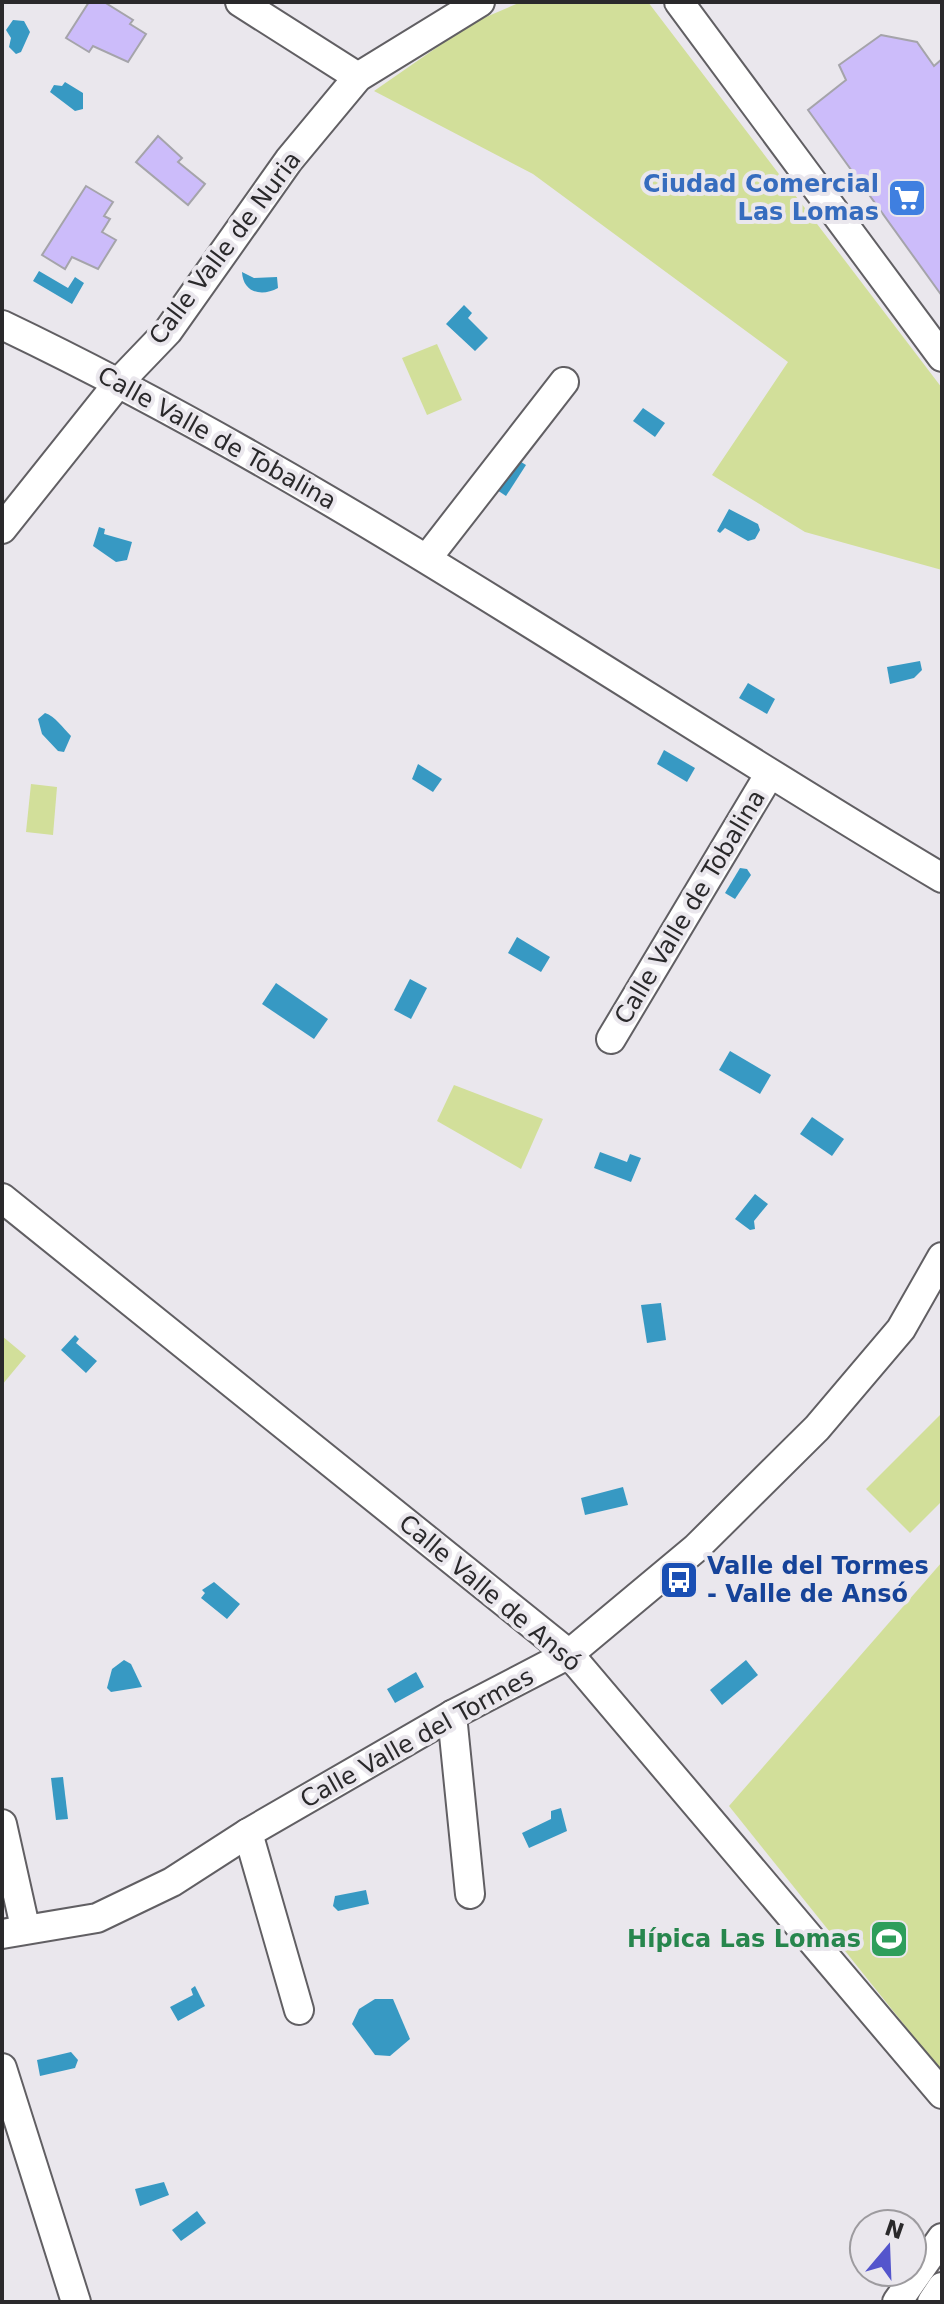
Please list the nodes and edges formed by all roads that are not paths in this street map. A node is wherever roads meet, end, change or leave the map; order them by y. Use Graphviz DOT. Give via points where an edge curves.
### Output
graph roads {
  1 [pos="240,2"];
  2 [pos="480,2"];
  3 [pos="679,2"];
  4 [pos="358,77"];
  5 [pos="2,325"];
  6 [pos="942,357"];
  7 [pos="120,381"];
  8 [pos="564,382"];
  9 [pos="2,529"];
  10 [pos="428,557"];
  11 [pos="769,775"];
  12 [pos="942,878"];
  13 [pos="611,1039"];
  14 [pos="2,1198"];
  15 [pos="942,1257"];
  16 [pos="569,1654"];
  17 [pos="452,1715"];
  18 [pos="2,1824"];
  19 [pos="248,1833"];
  20 [pos="470,1894"];
  21 [pos="14,1931"];
  22 [pos="299,2010"];
  23 [pos="2,2068"];
  24 [pos="942,2094"];
  25 [pos="942,2238"];
  26 [pos="942,2287"];
  27 [pos="76,2302"];
  28 [pos="897,2302"];
  29 [pos="932,2302"];
  1 -- 4 [label="street"];
  2 -- 4 [label="street, Calle Valle de Nuria"];
  3 -- 6 [label="street"];
  4 -- 7 [label="street, Calle Valle de Nuria" via="289,160 168,331"];
  5 -- 7 [label="street, Calle Valle de Tobalina"];
  7 -- 9 [label="street, Calle Valle de Nuria"];
  7 -- 10 [label="street, Calle Valle de Tobalina"];
  8 -- 10 [label="street"];
  10 -- 11 [label="street, Calle Valle de Tobalina"];
  11 -- 12 [label="street, Calle Valle de Tobalina"];
  11 -- 13 [label="street, Calle Valle de Tobalina"];
  14 -- 16 [label="street, Calle Valle de Ansó"];
  15 -- 16 [label="street, Calle Valle del Tormes" via="901,1329 817,1428 696,1548"];
  16 -- 17 [label="street, Calle Valle del Tormes"];
  16 -- 24 [label="street, Calle Valle de Ansó"];
  17 -- 19 [label="street, Calle Valle del Tormes"];
  17 -- 20 [label="street"];
  18 -- 21 [label="street, Calle Valle del Tormes"];
  19 -- 21 [label="street, Calle Valle del Tormes" via="172,1882 97,1918"];
  19 -- 22 [label="street"];
  23 -- 27 [label="street"];
  25 -- 28 [label="street"];
  26 -- 29 [label="street"];
}
